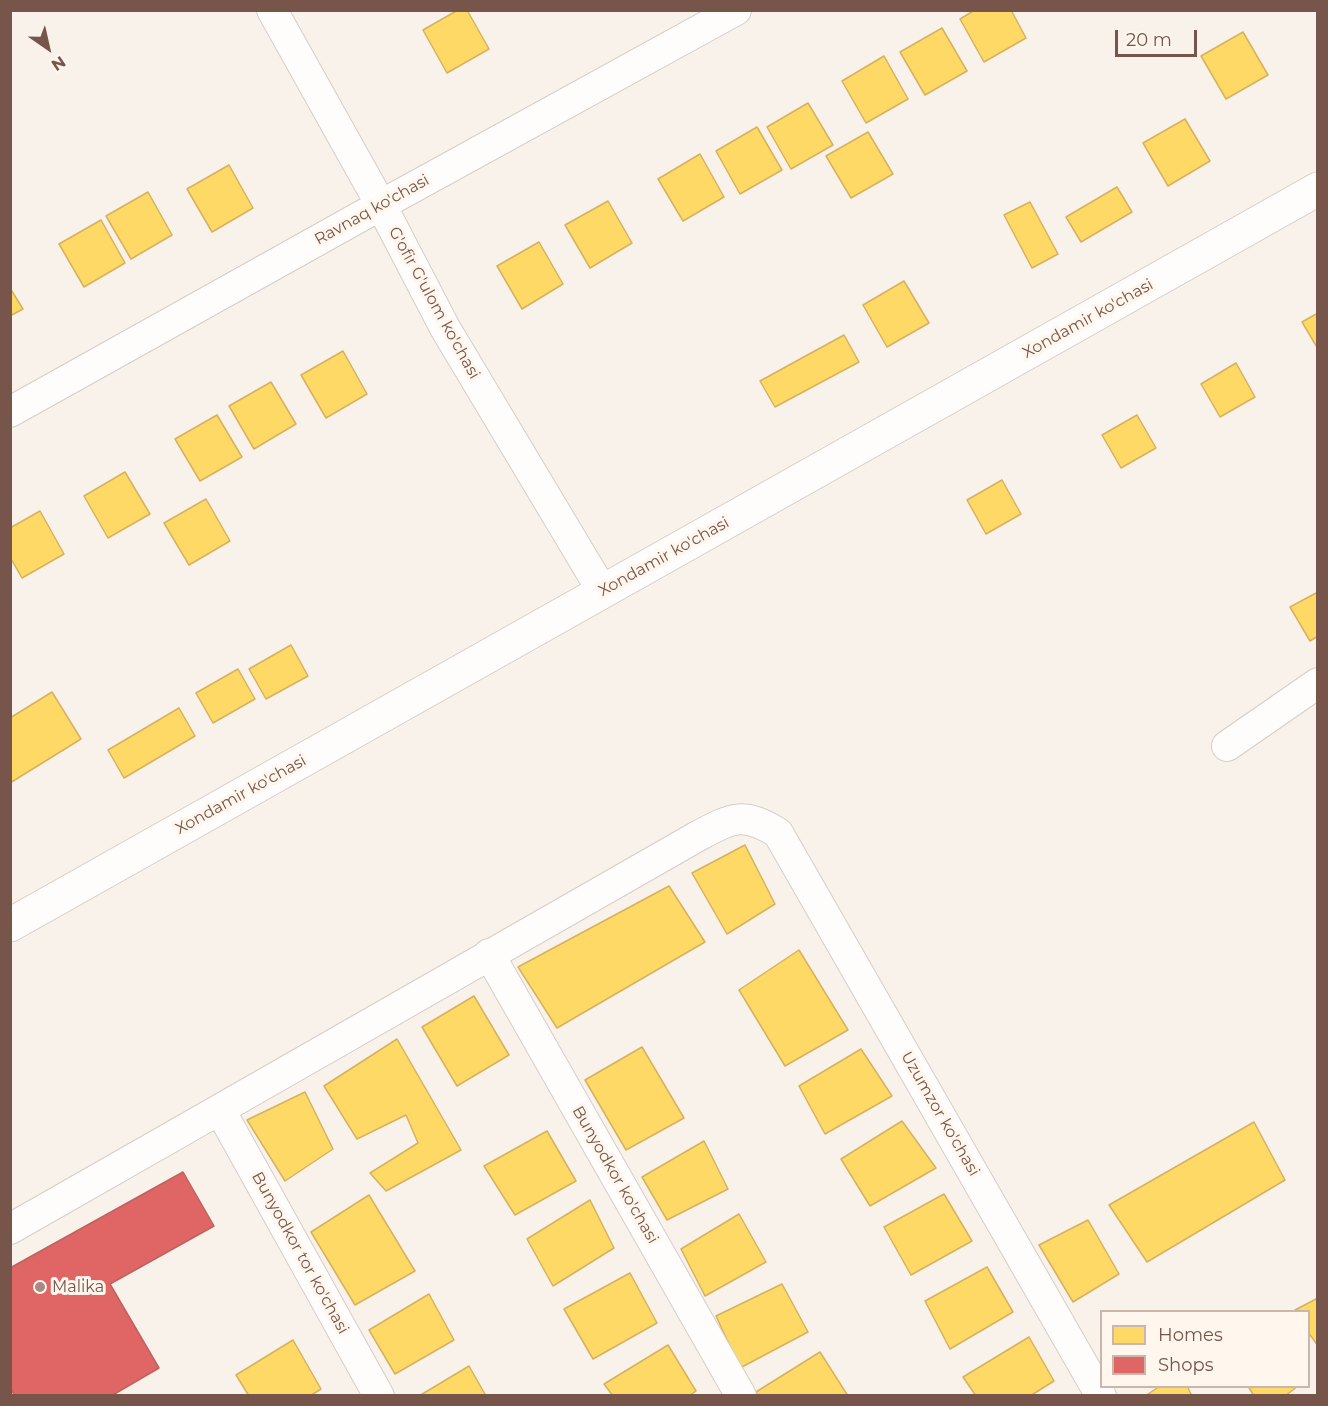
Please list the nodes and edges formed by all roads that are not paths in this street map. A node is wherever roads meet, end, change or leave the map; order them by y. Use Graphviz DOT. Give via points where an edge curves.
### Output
graph roads {
  1 [pos="272,10"];
  2 [pos="736,10"];
  3 [pos="1317,189"];
  4 [pos="381,205"];
  5 [pos="10,412"];
  6 [pos="603,592"];
  7 [pos="1317,683"];
  8 [pos="1227,747"];
  9 [pos="10,925"];
  10 [pos="489,954"];
  11 [pos="220,1110"];
  12 [pos="10,1229"];
  13 [pos="379,1395"];
  14 [pos="741,1395"];
  15 [pos="1101,1395"];
  1 -- 4 [label="street, G'ofir G'ulom ko'chasi"];
  2 -- 4 [label="street, Ravnaq ko'chasi"];
  3 -- 6 [label="main road, Xondamir ko'chasi"];
  4 -- 5 [label="street, Ravnaq ko'chasi"];
  4 -- 6 [label="street, G'ofir G'ulom ko'chasi" via="445,328"];
  6 -- 9 [label="main road, Xondamir ko'chasi"];
  7 -- 8 [label="street"];
  10 -- 11 [label="street"];
  10 -- 14 [label="street, Bunyodkor ko'chasi"];
  10 -- 15 [label="street, Uzumzor ko'chasi" via="726,821 744,818 761,822 778,833"];
  11 -- 12 [label="street"];
  11 -- 13 [label="street, Bunyodkor tor ko'chasi"];
}
